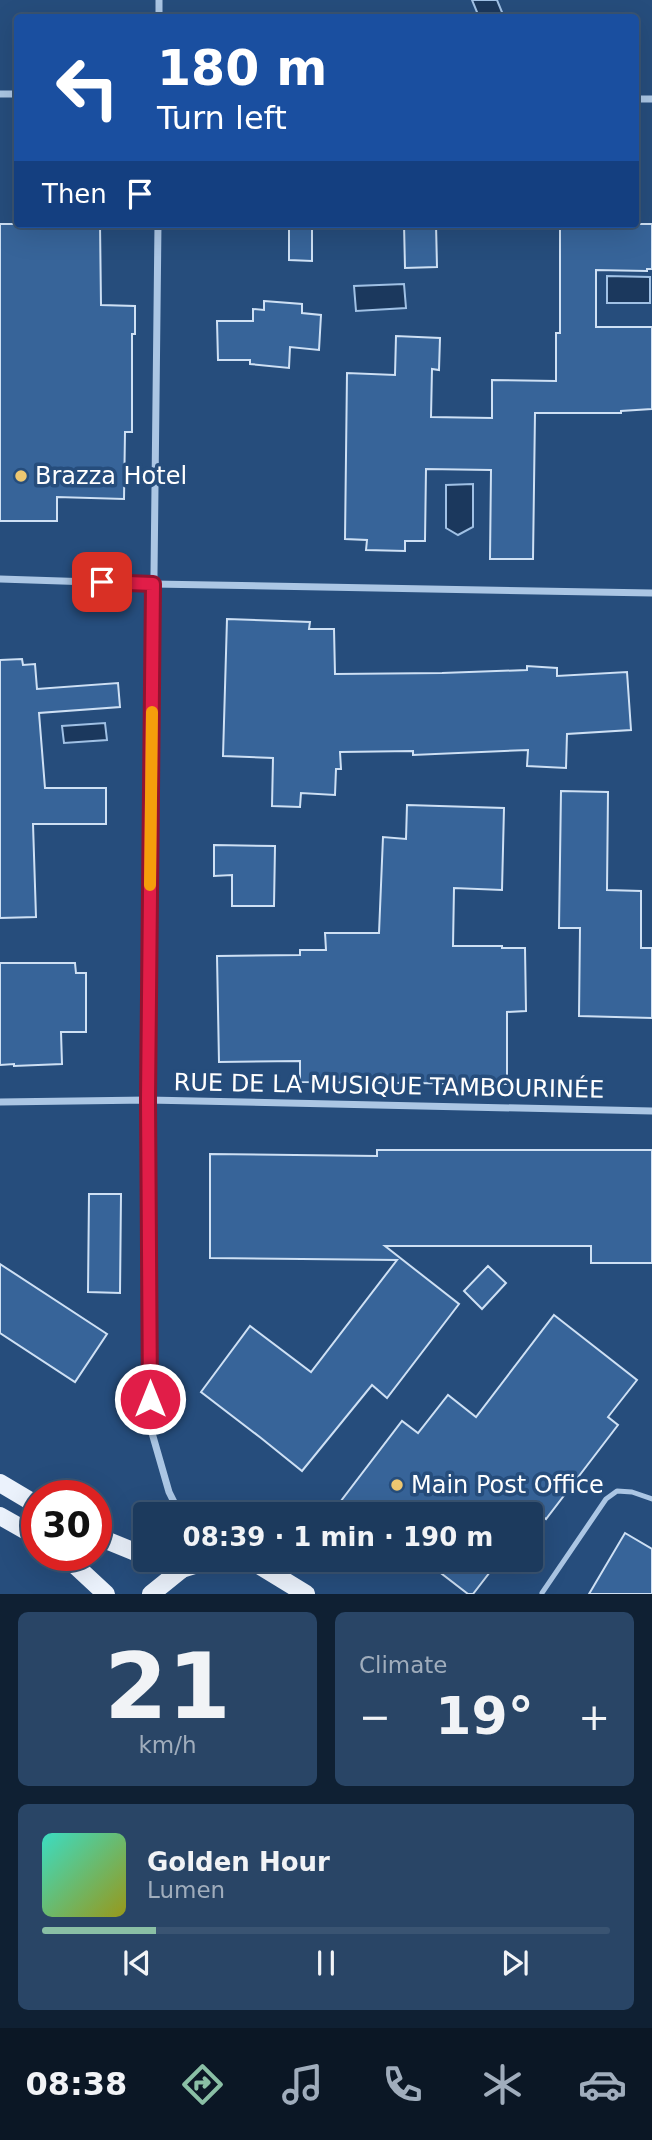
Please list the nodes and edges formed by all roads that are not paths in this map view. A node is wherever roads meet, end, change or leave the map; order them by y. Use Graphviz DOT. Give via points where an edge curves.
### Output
graph roads {
  1 [pos="158,228"];
  2 [pos="0,579"];
  3 [pos="153,584"];
  4 [pos="652,593"];
  5 [pos="148,1100"];
  6 [pos="0,1102"];
  7 [pos="652,1111"];
  8 [pos="0,1483"];
  9 [pos="21,1495"];
  10 [pos="652,1499"];
  11 [pos="174,1502"];
  12 [pos="0,1516"];
  13 [pos="21,1528"];
  14 [pos="112,1543"];
  15 [pos="133,1551"];
  16 [pos="81,1571"];
  17 [pos="178,1572"];
  18 [pos="270,1572"];
  19 [pos="542,1593"];
  20 [pos="106,1594"];
  21 [pos="152,1594"];
  22 [pos="306,1594"];
  1 -- 3 [label="street"];
  2 -- 3 [label="street"];
  3 -- 4 [label="street"];
  3 -- 5 [label="street"];
  5 -- 6 [label="street, RUE DE LA MUSIQUE TAMBOURINÉE"];
  5 -- 7 [label="street, RUE DE LA MUSIQUE TAMBOURINÉE"];
  5 -- 11 [label="street" via="150,1426"];
  8 -- 9 [label="main road"];
  10 -- 19 [label="lane" via="617,1491 606,1499"];
  12 -- 13 [label="main road"];
  14 -- 15 [label="main road"];
  16 -- 20 [label="main road"];
  17 -- 21 [label="main road"];
  18 -- 22 [label="main road"];
}
